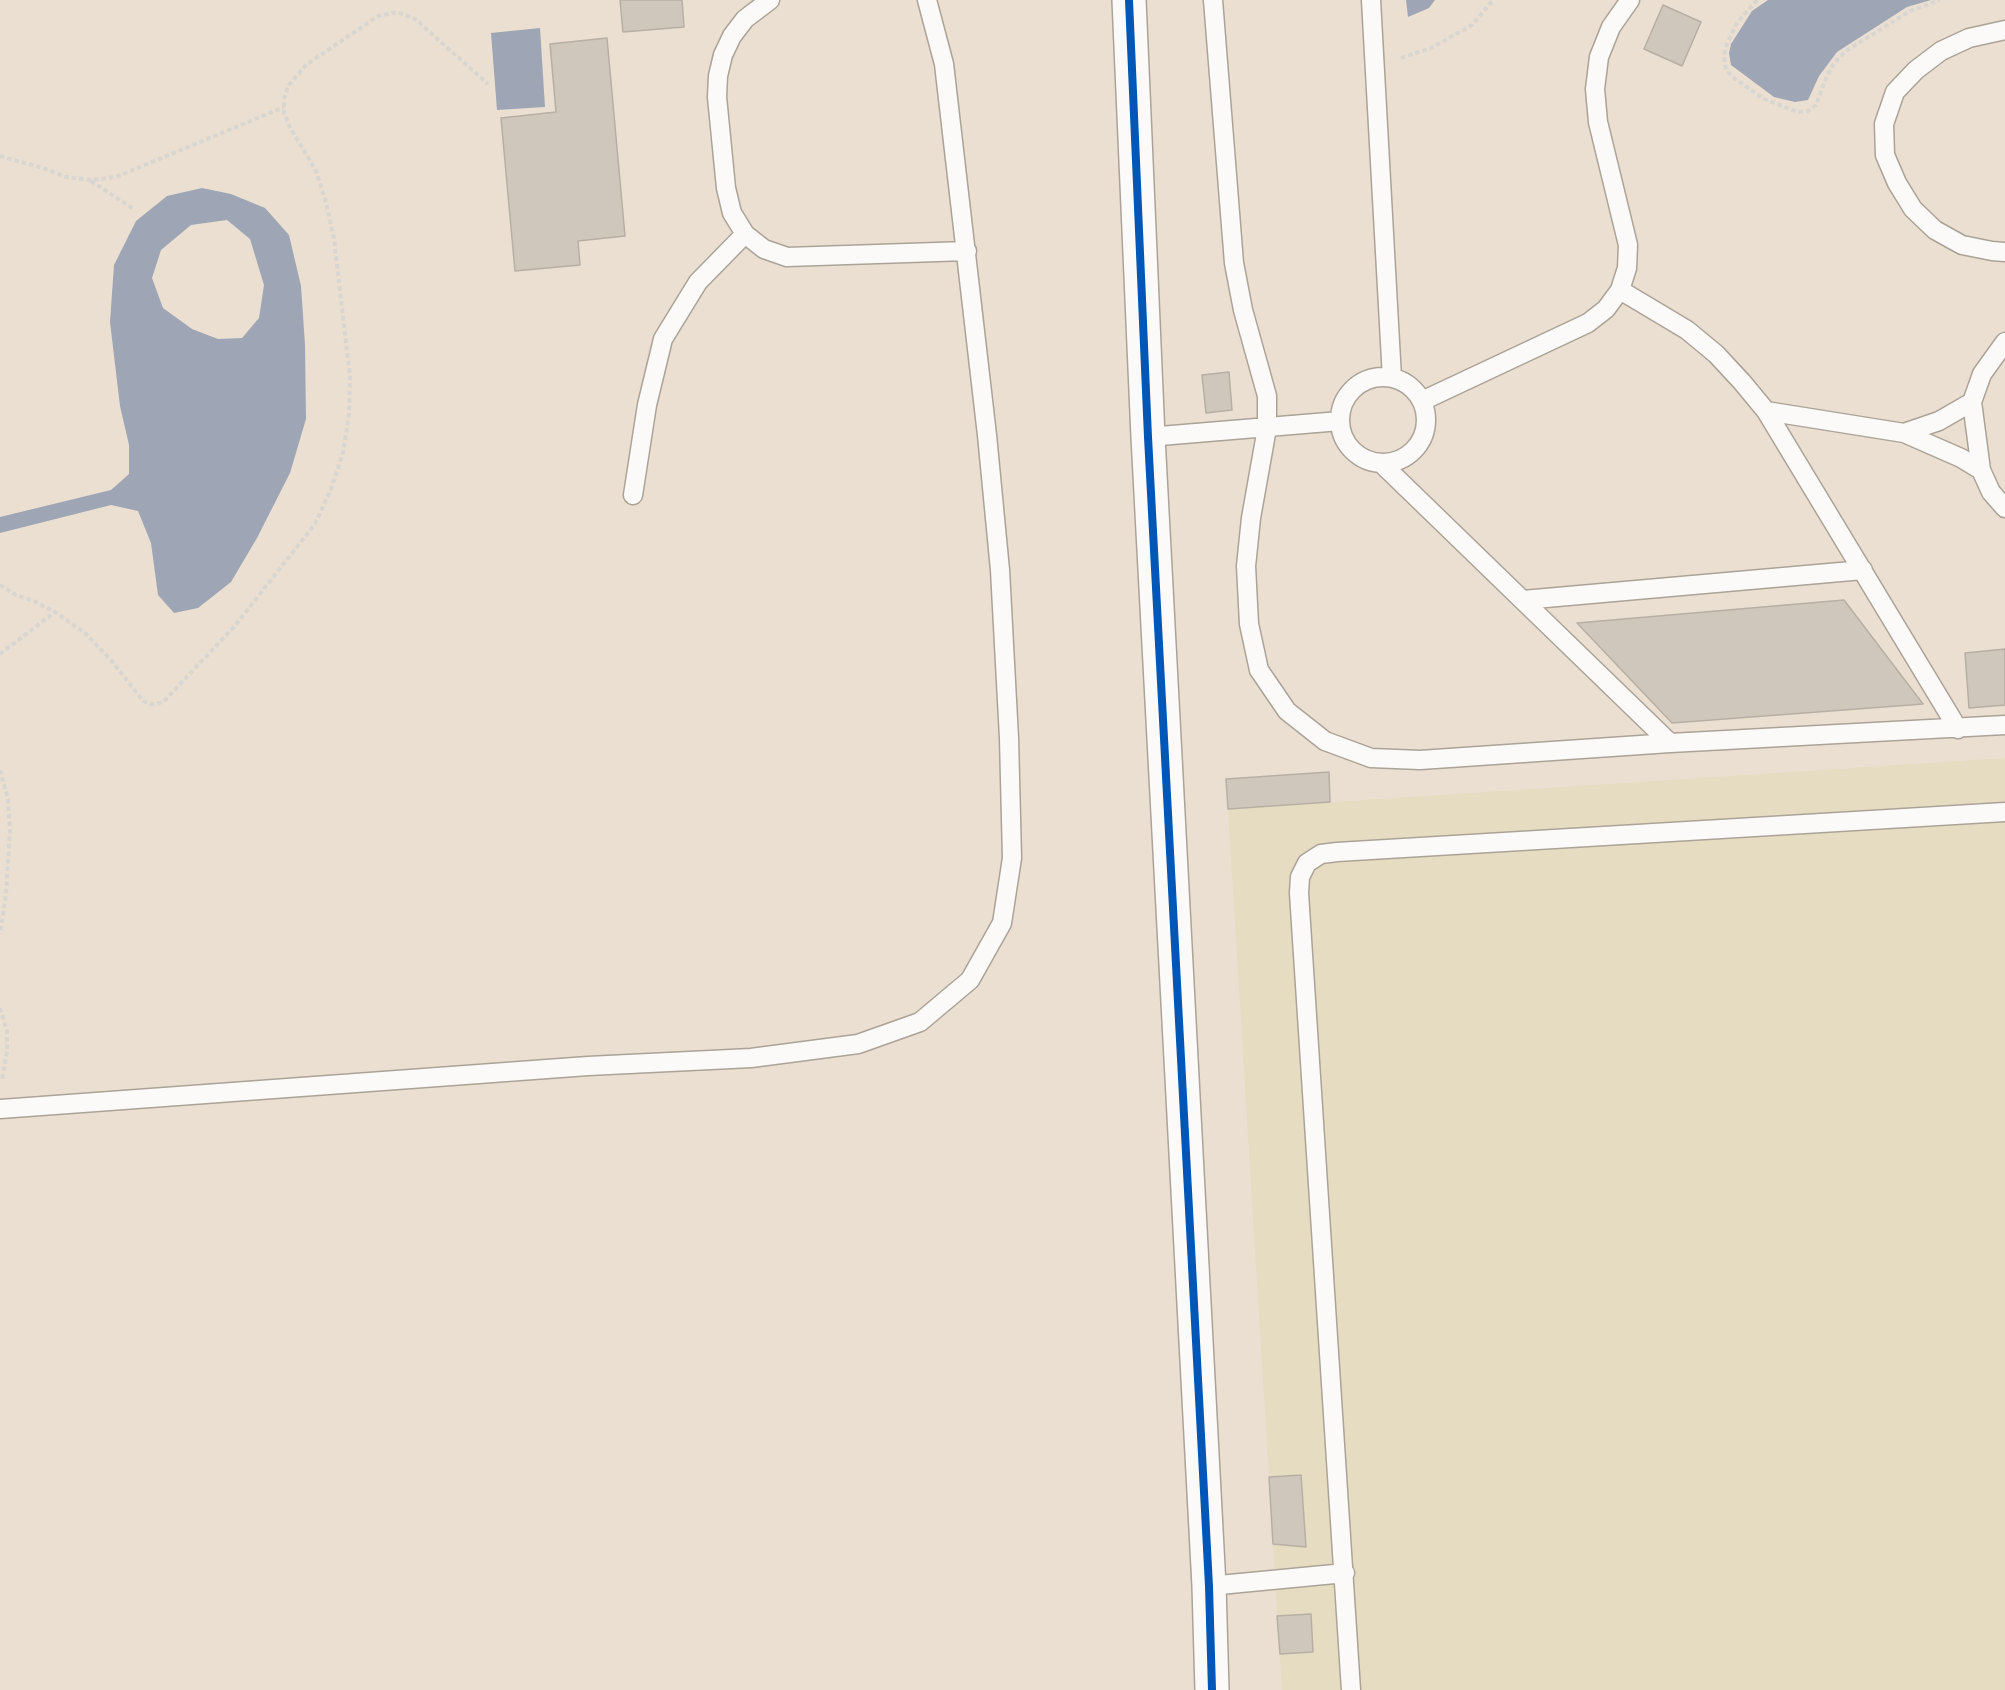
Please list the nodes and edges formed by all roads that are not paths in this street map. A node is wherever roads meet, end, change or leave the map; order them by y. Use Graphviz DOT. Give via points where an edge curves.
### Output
graph roads {
  1 [pos="770,0"];
  2 [pos="927,0"];
  3 [pos="1129,0"];
  4 [pos="1213,0"];
  5 [pos="1371,0"];
  6 [pos="1630,0"];
  7 [pos="2005,30"];
  8 [pos="745,234"];
  9 [pos="967,251"];
  10 [pos="2005,252"];
  11 [pos="1620,290"];
  12 [pos="2005,342"];
  13 [pos="1392,378"];
  14 [pos="1422,401"];
  15 [pos="1972,402"];
  16 [pos="1766,411"];
  17 [pos="1340,421"];
  18 [pos="1267,428"];
  19 [pos="1904,433"];
  20 [pos="1148,437"];
  21 [pos="1381,463"];
  22 [pos="1982,470"];
  23 [pos="633,495"];
  24 [pos="2005,508"];
  25 [pos="1863,570"];
  26 [pos="1523,600"];
  27 [pos="2005,725"];
  28 [pos="1958,729"];
  29 [pos="1670,743"];
  30 [pos="2005,812"];
  31 [pos="0,1109"];
  32 [pos="1345,1573"];
  33 [pos="1209,1586"];
  34 [pos="1212,1690"];
  35 [pos="1352,1690"];
  1 -- 8 [label="lane" via="745,19 732,36 718,76 726,188 732,213"];
  2 -- 9 [label="lane" via="944,64"];
  3 -- 20 [label="street"];
  4 -- 18 [label="lane" via="1234,263 1267,396"];
  5 -- 13 [label="lane"];
  6 -- 11 [label="lane" via="1611,27 1599,57 1595,89 1598,122 1628,245 1627,268"];
  7 -- 10 [label="lane" via="1969,38 1941,51 1916,70 1896,92 1884,124 1885,155 1913,209 1935,230 1962,245"];
  8 -- 9 [label="lane" via="764,249 787,257"];
  8 -- 23 [label="lane" via="698,282 663,339 647,405"];
  9 -- 31 [label="lane" via="1000,570 1012,858 1002,923 970,980 920,1022 858,1044 751,1058 588,1066"];
  11 -- 14 [label="lane" via="1606,309 1588,323"];
  11 -- 16 [label="lane" via="1687,330 1716,354"];
  12 -- 15 [label="lane" via="1982,374"];
  13 -- 14 [label="lane" via="1404,382"];
  13 -- 17 [label="lane" via="1373,378 1355,386 1343,402"];
  14 -- 21 [label="lane" via="1426,418 1422,436 1413,450 1398,460"];
  15 -- 19 [label="lane" via="1939,421"];
  15 -- 22 [label="lane"];
  16 -- 19 [label="lane"];
  16 -- 25 [label="lane"];
  17 -- 18 [label="lane"];
  17 -- 21 [label="lane" via="1343,437 1352,450"];
  18 -- 20 [label="lane"];
  18 -- 29 [label="lane" via="1246,566 1249,624 1259,670 1287,711 1325,741 1371,758 1420,760"];
  19 -- 22 [label="lane"];
  20 -- 33 [label="street"];
  21 -- 26 [label="lane"];
  22 -- 24 [label="lane" via="1990,492"];
  25 -- 26 [label="lane"];
  25 -- 28 [label="lane"];
  26 -- 29 [label="lane"];
  27 -- 28 [label="lane"];
  28 -- 29 [label="lane"];
  30 -- 32 [label="lane" via="1337,852 1321,854 1308,863 1300,877 1299,893"];
  32 -- 33 [label="lane"];
  32 -- 35 [label="lane"];
  33 -- 34 [label="street"];
}
